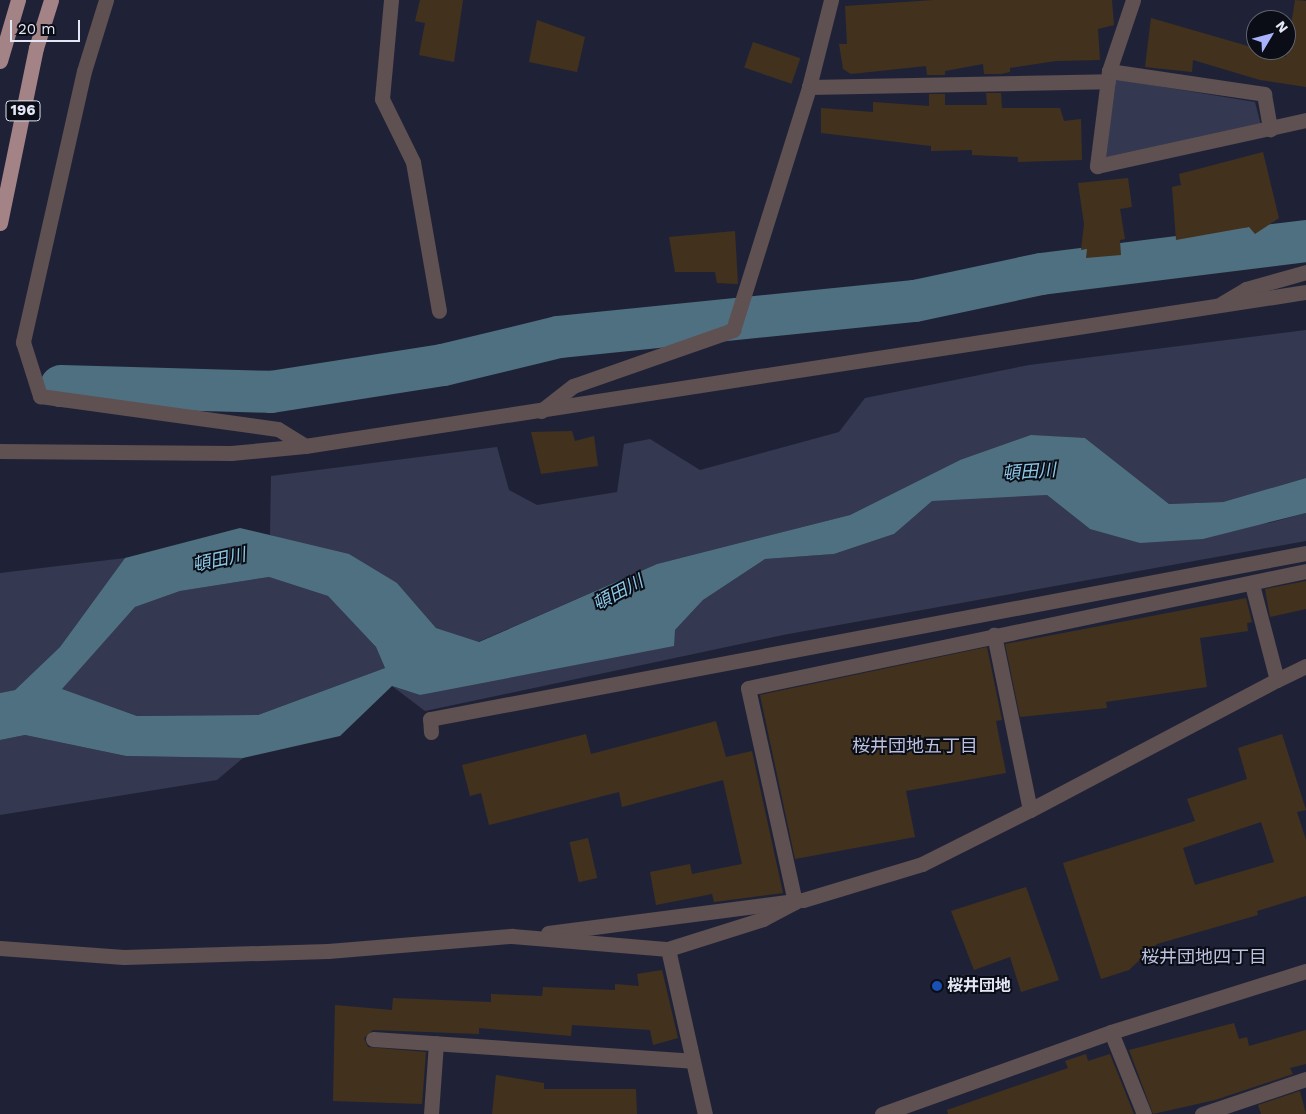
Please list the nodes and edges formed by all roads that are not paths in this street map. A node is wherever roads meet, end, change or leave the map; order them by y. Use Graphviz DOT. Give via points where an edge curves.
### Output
graph roads {
  1 [pos="18,0"];
  2 [pos="52,0"];
  3 [pos="106,0"];
  4 [pos="391,0"];
  5 [pos="831,0"];
  6 [pos="1133,0"];
  7 [pos="0,60"];
  8 [pos="1108,76"];
  9 [pos="809,87"];
  10 [pos="1306,120"];
  11 [pos="1270,129"];
  12 [pos="0,223"];
  13 [pos="1306,272"];
  14 [pos="1306,292"];
  15 [pos="1222,304"];
  16 [pos="438,311"];
  17 [pos="541,411"];
  18 [pos="305,446"];
  19 [pos="0,451"];
  20 [pos="1306,554"];
  21 [pos="1306,571"];
  22 [pos="1252,585"];
  23 [pos="994,634"];
  24 [pos="1306,666"];
  25 [pos="1277,680"];
  26 [pos="431,732"];
  27 [pos="1030,810"];
  28 [pos="795,902"];
  29 [pos="512,936"];
  30 [pos="0,948"];
  31 [pos="668,949"];
  32 [pos="1306,971"];
  33 [pos="1111,1032"];
  34 [pos="373,1039"];
  35 [pos="436,1043"];
  36 [pos="692,1061"];
  37 [pos="1306,1079"];
  38 [pos="431,1114"];
  39 [pos="705,1114"];
  40 [pos="882,1114"];
  41 [pos="1144,1114"];
  42 [pos="1202,1114"];
  1 -- 7 [label="highway"];
  2 -- 12 [label="highway, 196" via="36,48"];
  3 -- 18 [label="street" via="84,71 23,342 40,396 278,429"];
  4 -- 16 [label="street" via="382,99 413,162"];
  5 -- 9 [label="street"];
  6 -- 8 [label="street"];
  8 -- 9 [label="street"];
  8 -- 11 [label="street" via="1264,94"];
  8 -- 11 [label="street" via="1097,166"];
  9 -- 17 [label="street" via="733,330 573,386"];
  10 -- 11 [label="street"];
  13 -- 15 [label="street" via="1246,289"];
  14 -- 15 [label="street"];
  15 -- 17 [label="street" via="1124,323"];
  17 -- 18 [label="street"];
  18 -- 19 [label="street" via="231,453"];
  20 -- 26 [label="street" via="430,719"];
  21 -- 22 [label="street"];
  22 -- 23 [label="street"];
  22 -- 25 [label="street"];
  23 -- 27 [label="street"];
  23 -- 28 [label="street" via="748,688"];
  24 -- 25 [label="street"];
  25 -- 27 [label="street"];
  27 -- 28 [label="street" via="922,864"];
  28 -- 29 [label="street"];
  28 -- 31 [label="street" via="763,919"];
  29 -- 30 [label="street" via="328,951 124,957"];
  29 -- 31 [label="street"];
  31 -- 36 [label="street"];
  32 -- 33 [label="street"];
  33 -- 40 [label="street"];
  33 -- 41 [label="street"];
  34 -- 35 [label="street"];
  35 -- 36 [label="street"];
  35 -- 38 [label="street"];
  36 -- 39 [label="street"];
  37 -- 42 [label="street"];
}
